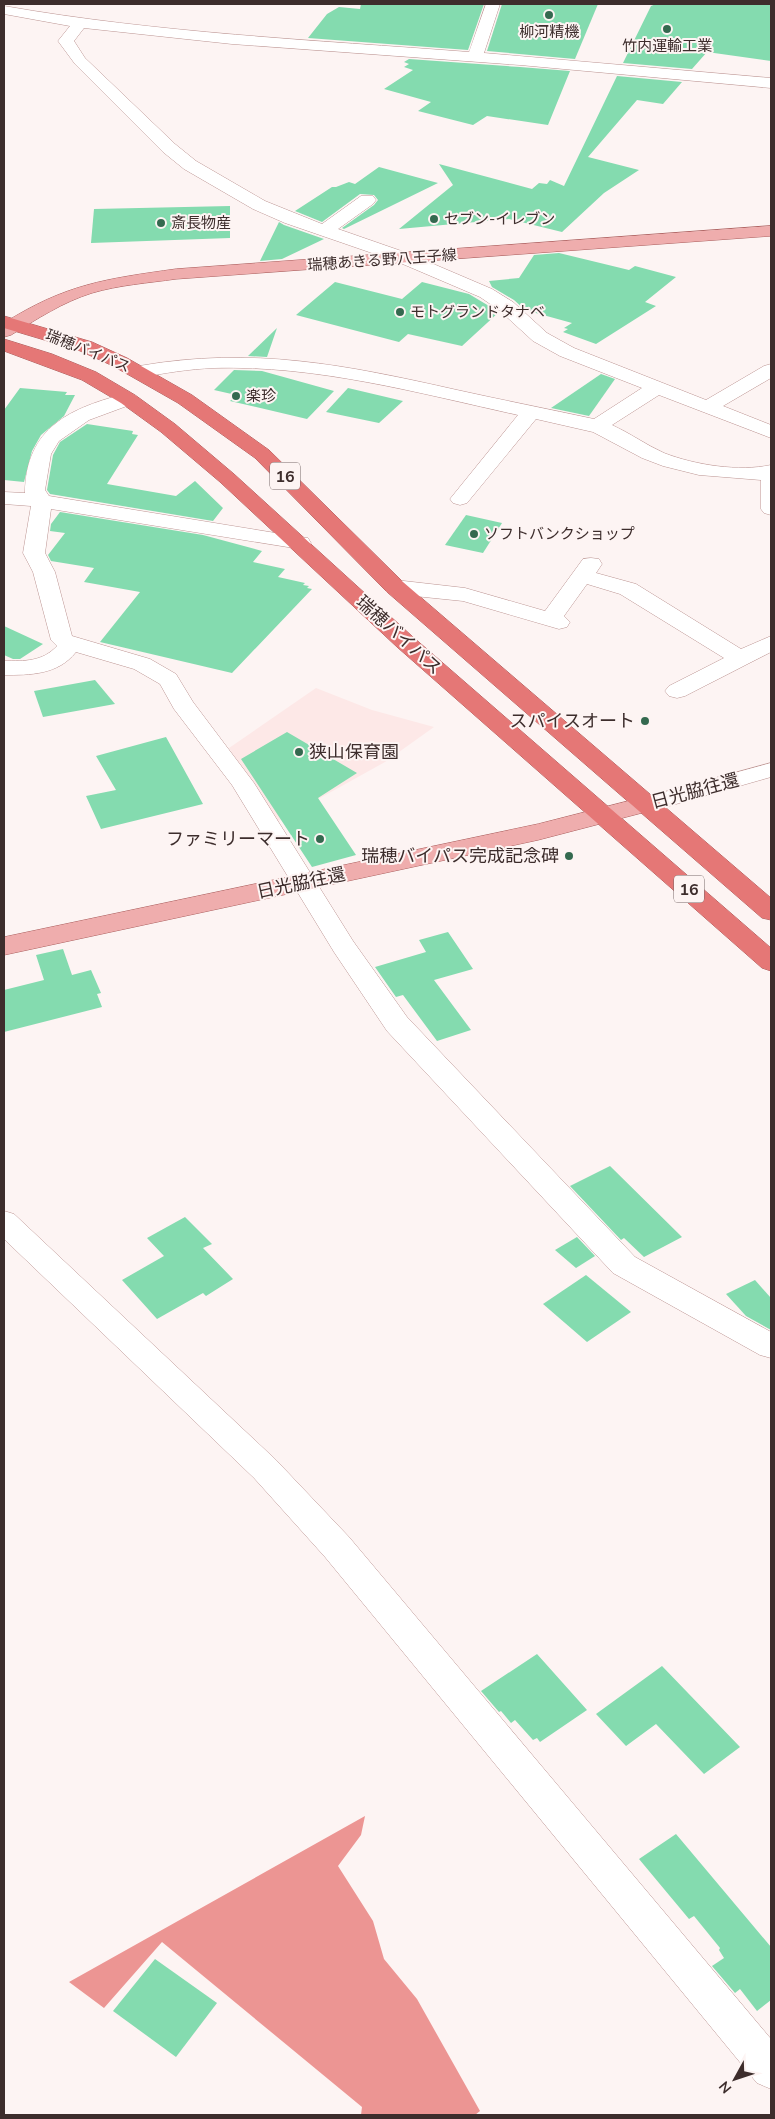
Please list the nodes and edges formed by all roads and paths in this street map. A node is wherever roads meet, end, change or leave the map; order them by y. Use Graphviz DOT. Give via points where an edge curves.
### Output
graph roads {
  1 [pos="493,4"];
  2 [pos="4,10"];
  3 [pos="79,24"];
  4 [pos="474,57"];
  5 [pos="771,83"];
  6 [pos="367,200"];
  7 [pos="324,231"];
  8 [pos="771,231"];
  9 [pos="404,258"];
  10 [pos="7,326"];
  11 [pos="4,345"];
  12 [pos="771,370"];
  13 [pos="139,372"];
  14 [pos="658,387"];
  15 [pos="128,399"];
  16 [pos="708,407"];
  17 [pos="532,412"];
  18 [pos="596,426"];
  19 [pos="771,432"];
  20 [pos="771,473"];
  21 [pos="4,498"];
  22 [pos="460,498"];
  23 [pos="42,500"];
  24 [pos="771,509"];
  25 [pos="300,544"];
  26 [pos="395,587"];
  27 [pos="771,643"];
  28 [pos="72,644"];
  29 [pos="741,658"];
  30 [pos="4,668"];
  31 [pos="677,691"];
  32 [pos="771,770"];
  33 [pos="648,804"];
  34 [pos="606,815"];
  35 [pos="304,882"];
  36 [pos="771,912"];
  37 [pos="4,946"];
  38 [pos="771,962"];
  39 [pos="4,1222"];
  40 [pos="771,1346"];
  41 [pos="771,2069"];
  1 -- 4 [label="street"];
  2 -- 3 [label="street"];
  3 -- 4 [label="street" via="183,36"];
  3 -- 7 [label="street" via="66,41 72,53 169,148 190,165 259,205"];
  4 -- 5 [label="street"];
  6 -- 7 [label="street"];
  7 -- 9 [label="street"];
  8 -- 9 [label="main road, 瑞穂あきる野八王子線"];
  9 -- 10 [label="main road, 瑞穂あきる野八王子線" via="176,274 114,283 75,293"];
  9 -- 14 [label="street" via="486,293 540,336 567,352"];
  10 -- 13 [label="highway, 瑞穂バイパス / 16" via="85,346"];
  11 -- 15 [label="highway, 瑞穂バイパス / 16" via="89,376"];
  12 -- 16 [label="street"];
  13 -- 17 [label="street" via="170,365 265,361 371,377"];
  13 -- 26 [label="highway, 瑞穂バイパス / 16" via="201,410 262,454"];
  14 -- 16 [label="street"];
  14 -- 18 [label="street"];
  15 -- 23 [label="street" via="102,407 66,426 44,446 34,490"];
  15 -- 25 [label="highway, 瑞穂バイパス / 16" via="168,428"];
  16 -- 19 [label="street"];
  17 -- 18 [label="street"];
  17 -- 22 [label="street"];
  18 -- 20 [label="street" via="645,452 677,463 713,470"];
  20 -- 24 [label="street"];
  21 -- 23 [label="street"];
  23 -- 25 [label="street"];
  23 -- 28 [label="street" via="34,553 44,572 62,640"];
  25 -- 34 [label="highway, 瑞穂バイパス / 16" via="405,642"];
  26 -- 29 [label="street" via="464,595 554,621 587,570 628,589"];
  26 -- 33 [label="highway, 瑞穂バイパス / 16"];
  27 -- 29 [label="street"];
  28 -- 30 [label="street" via="62,656 48,664 33,668"];
  28 -- 35 [label="street" via="109,653 166,676 183,706 208,733"];
  29 -- 31 [label="street"];
  32 -- 33 [label="street, 日光脇往還"];
  33 -- 34 [label="main road, 日光脇往還"];
  33 -- 36 [label="highway, 瑞穂バイパス / 16"];
  34 -- 35 [label="main road, 日光脇往還"];
  34 -- 38 [label="highway, 瑞穂バイパス / 16"];
  35 -- 37 [label="main road, 日光脇往還"];
  35 -- 40 [label="street" via="366,983 398,1024 624,1264"];
  39 -- 41 [label="street" via="265,1469 337,1547"];
}
